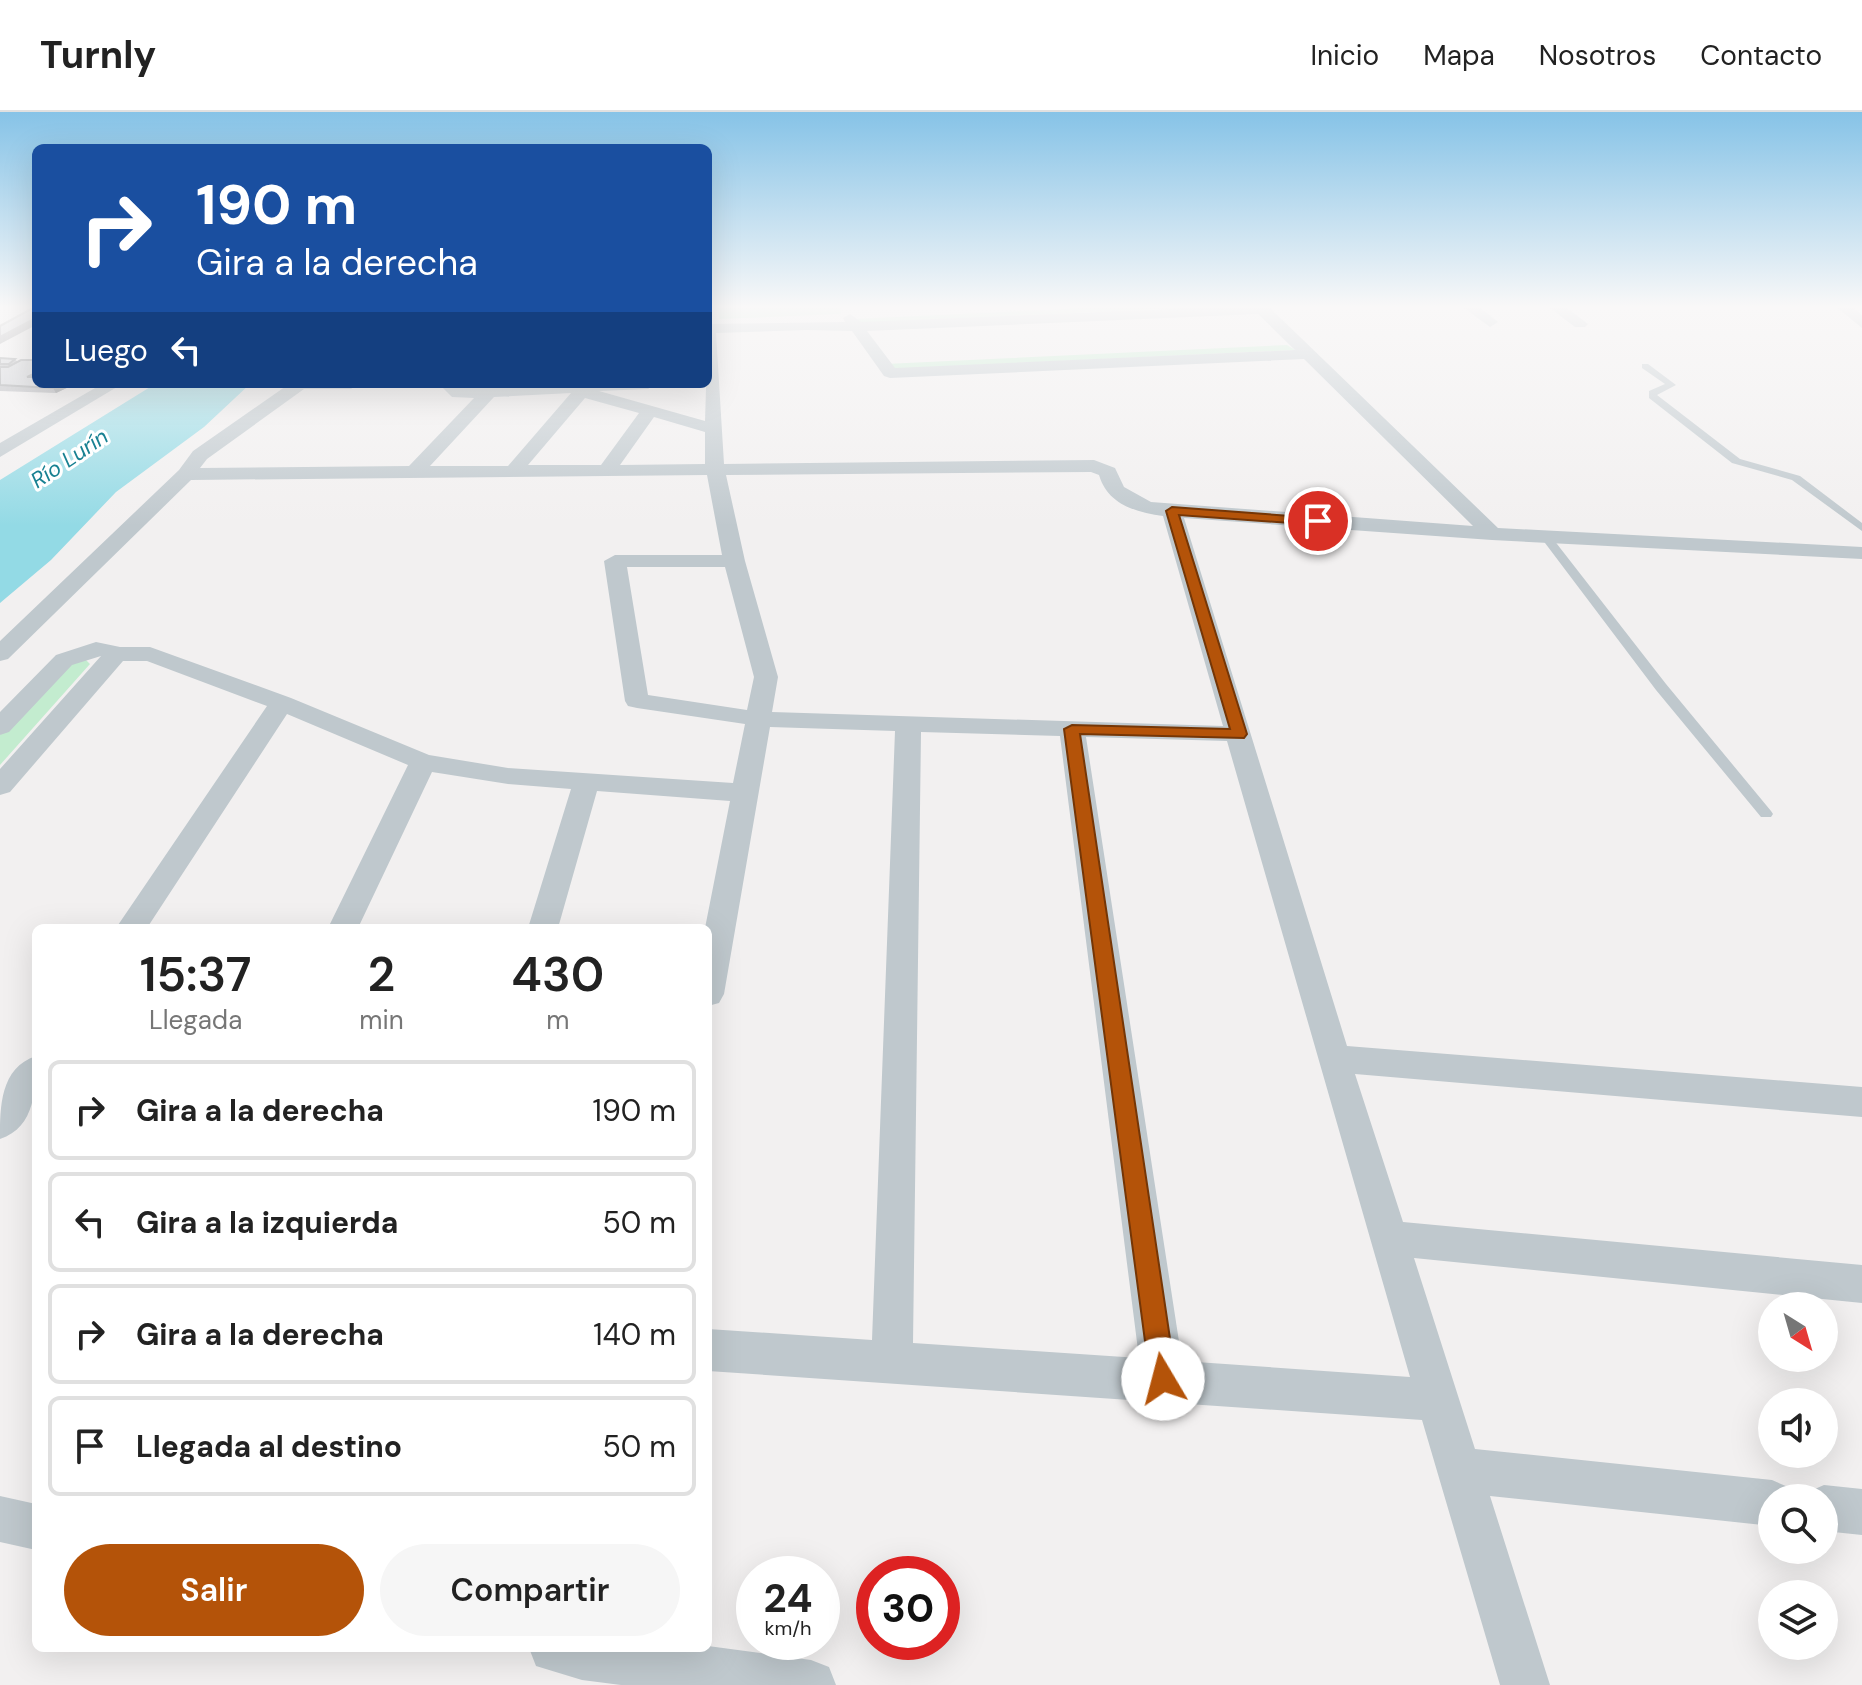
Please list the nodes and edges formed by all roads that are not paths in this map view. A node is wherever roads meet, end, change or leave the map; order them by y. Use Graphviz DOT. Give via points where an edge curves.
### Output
graph roads {
  1 [pos="1332,378"];
  2 [pos="1663,378"];
  3 [pos="107,388"];
  4 [pos="294,388"];
  5 [pos="452,388"];
  6 [pos="551,388"];
  7 [pos="566,388"];
  8 [pos="570,388"];
  9 [pos="711,388"];
  10 [pos="489,392"];
  11 [pos="649,412"];
  12 [pos="715,429"];
  13 [pos="0,451"];
  14 [pos="715,470"];
  15 [pos="513,471"];
  16 [pos="414,472"];
  17 [pos="605,472"];
  18 [pos="186,474"];
  19 [pos="1172,511"];
  20 [pos="1862,528"];
  21 [pos="1492,534"];
  22 [pos="1546,537"];
  23 [pos="1862,553"];
  24 [pos="734,561"];
  25 [pos="0,654"];
  26 [pos="116,654"];
  27 [pos="282,703"];
  28 [pos="760,719"];
  29 [pos="908,725"];
  30 [pos="0,727"];
  31 [pos="1072,729"];
  32 [pos="1239,734"];
  33 [pos="423,762"];
  34 [pos="586,783"];
  35 [pos="0,786"];
  36 [pos="746,793"];
  37 [pos="1766,814"];
  38 [pos="134,924"];
  39 [pos="345,924"];
  40 [pos="544,924"];
  41 [pos="712,973"];
  42 [pos="1334,1060"];
  43 [pos="32,1076"];
  44 [pos="1862,1102"];
  45 [pos="0,1124"];
  46 [pos="1388,1238"];
  47 [pos="1862,1284"];
  48 [pos="712,1350"];
  49 [pos="892,1361"];
  50 [pos="1163,1379"];
  51 [pos="1438,1400"];
  52 [pos="1457,1470"];
  53 [pos="1758,1502"];
  54 [pos="1838,1509"];
  55 [pos="1862,1512"];
  56 [pos="0,1519"];
  57 [pos="32,1526"];
  58 [pos="587,1652"];
  59 [pos="811,1685"];
  60 [pos="1525,1685"];
  1 -- 21 [label="street"];
  2 -- 20 [label="lane" via="1672,385 1652,396 1736,461 1796,478"];
  3 -- 13 [label="street"];
  4 -- 18 [label="street" via="200,455"];
  5 -- 10 [label="street" via="458,393"];
  6 -- 10 [label="street"];
  7 -- 15 [label="street"];
  8 -- 11 [label="street"];
  9 -- 12 [label="street"];
  10 -- 16 [label="street"];
  11 -- 12 [label="street"];
  11 -- 17 [label="street"];
  12 -- 14 [label="street"];
  14 -- 17 [label="street"];
  14 -- 19 [label="street" via="1094,466 1108,472 1114,492 1124,498"];
  14 -- 24 [label="street"];
  15 -- 16 [label="street"];
  15 -- 17 [label="street"];
  16 -- 18 [label="street"];
  18 -- 25 [label="street"];
  19 -- 21 [label="street"];
  19 -- 32 [label="street"];
  21 -- 22 [label="street"];
  22 -- 23 [label="street"];
  22 -- 37 [label="lane"];
  24 -- 28 [label="street" via="766,677"];
  24 -- 28 [label="street" via="615,561 637,701"];
  26 -- 27 [label="street" via="150,654"];
  26 -- 30 [label="street" via="96,649 64,660"];
  26 -- 35 [label="street"];
  27 -- 33 [label="street"];
  27 -- 38 [label="street"];
  28 -- 29 [label="street"];
  28 -- 36 [label="street"];
  29 -- 31 [label="street"];
  29 -- 49 [label="street"];
  31 -- 32 [label="street"];
  31 -- 50 [label="street"];
  32 -- 42 [label="street"];
  33 -- 34 [label="street"];
  33 -- 39 [label="street"];
  34 -- 36 [label="street"];
  34 -- 40 [label="street"];
  36 -- 41 [label="street"];
  42 -- 44 [label="street"];
  42 -- 46 [label="street"];
  43 -- 45 [label="street"];
  46 -- 47 [label="street"];
  46 -- 51 [label="street"];
  48 -- 49 [label="street"];
  49 -- 50 [label="street"];
  50 -- 51 [label="street"];
  51 -- 52 [label="street"];
  52 -- 53 [label="street"];
  52 -- 60 [label="street"];
  54 -- 55 [label="street"];
  56 -- 57 [label="street"];
  58 -- 59 [label="street"];
}
